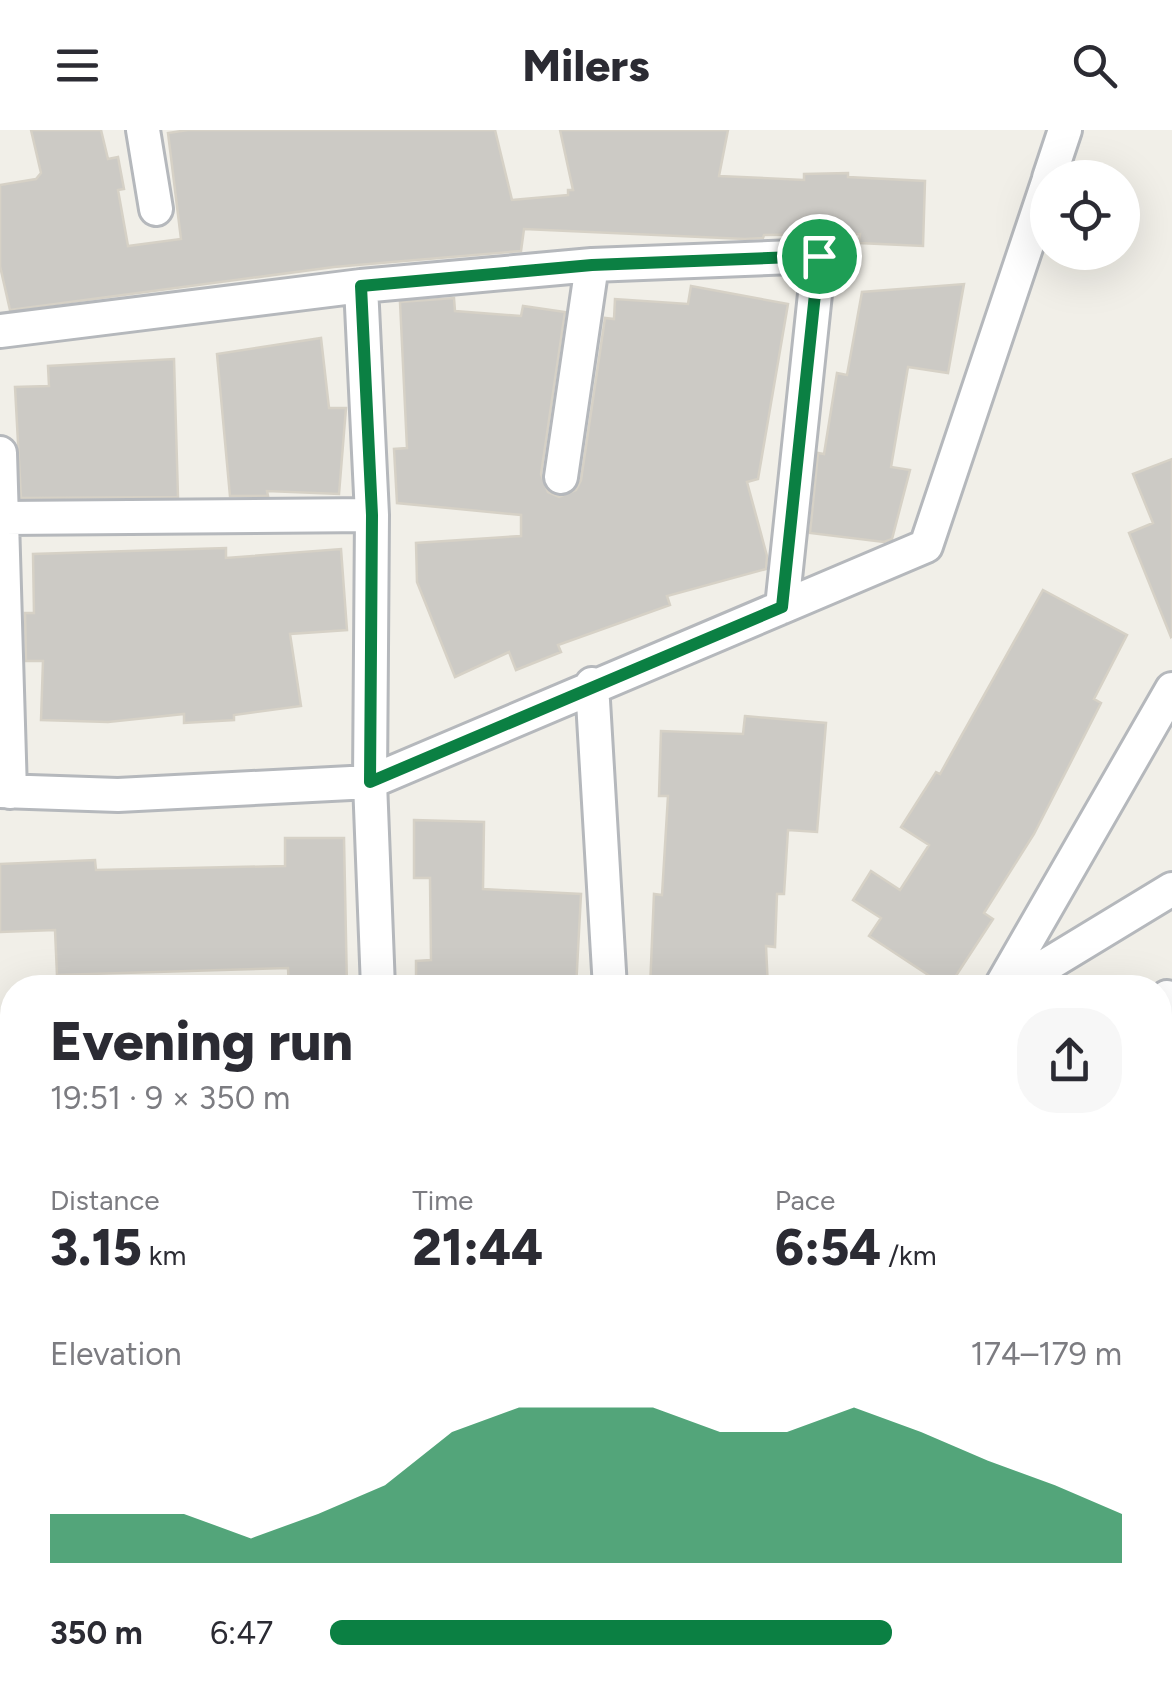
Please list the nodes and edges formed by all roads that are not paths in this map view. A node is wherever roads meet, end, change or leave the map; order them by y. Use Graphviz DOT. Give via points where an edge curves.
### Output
graph roads {
  1 [pos="143,130"];
  2 [pos="1065,130"];
  3 [pos="1055,160"];
  4 [pos="156,209"];
  5 [pos="1030,234"];
  6 [pos="592,265"];
  7 [pos="361,286"];
  8 [pos="0,331"];
  9 [pos="0,453"];
  10 [pos="561,477"];
  11 [pos="372,515"];
  12 [pos="4,518"];
  13 [pos="782,607"];
  14 [pos="592,684"];
  15 [pos="1172,689"];
  16 [pos="370,782"];
  17 [pos="5,792"];
  18 [pos="1172,889"];
  19 [pos="377,975"];
  20 [pos="609,975"];
  21 [pos="1007,975"];
  22 [pos="1030,975"];
  1 -- 4 [label="street"];
  2 -- 3 [label="street"];
  5 -- 13 [label="street" via="926,546"];
  6 -- 7 [label="street"];
  6 -- 10 [label="street"];
  6 -- 13 [label="street" via="819,256"];
  7 -- 8 [label="street"];
  7 -- 11 [label="street"];
  9 -- 12 [label="street"];
  11 -- 12 [label="street"];
  11 -- 16 [label="street"];
  12 -- 17 [label="street"];
  13 -- 14 [label="street"];
  14 -- 16 [label="street"];
  14 -- 20 [label="street"];
  15 -- 21 [label="street"];
  16 -- 17 [label="street" via="118,795"];
  16 -- 19 [label="street"];
  18 -- 22 [label="street"];
}
